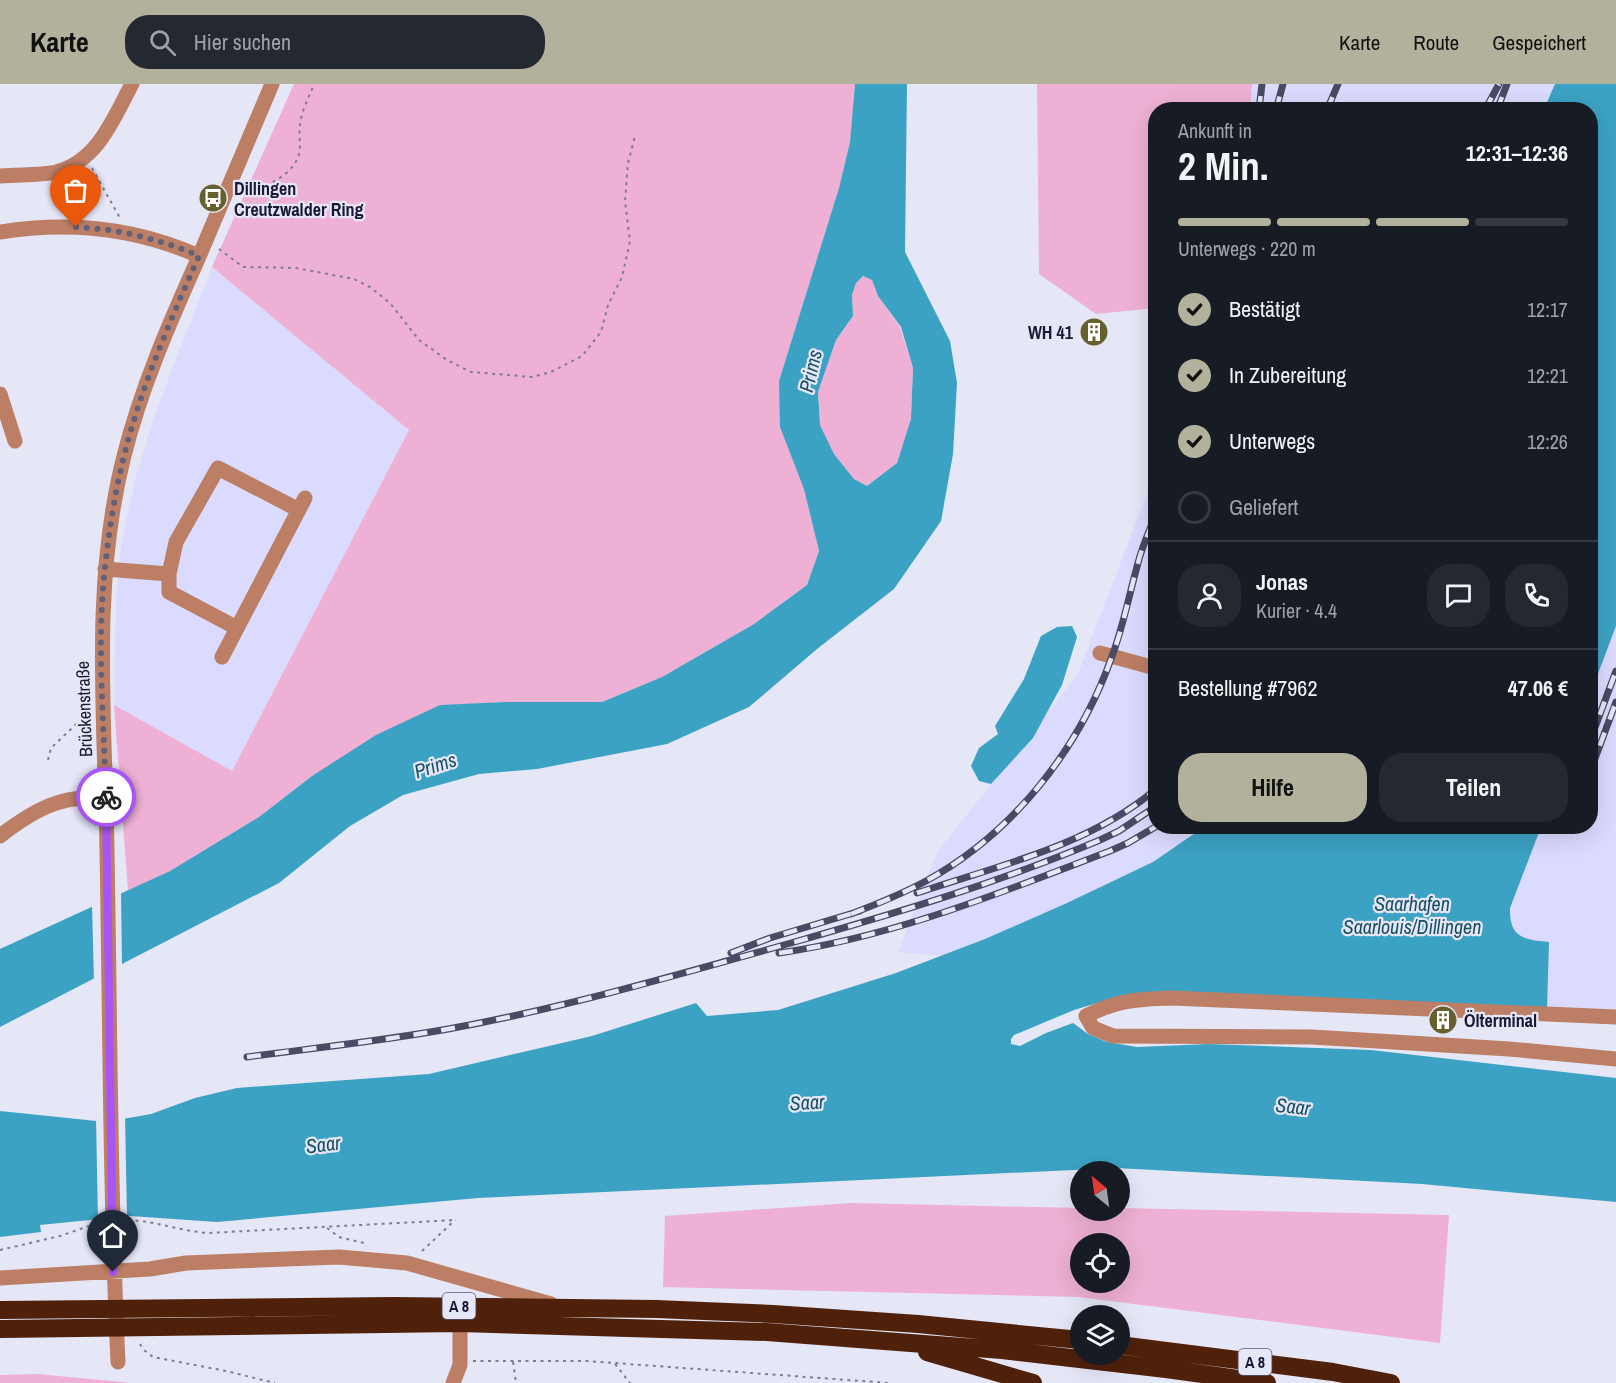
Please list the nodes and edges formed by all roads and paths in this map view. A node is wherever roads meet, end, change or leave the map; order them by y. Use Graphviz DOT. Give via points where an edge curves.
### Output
graph roads {
  1 [pos="132,84"];
  2 [pos="272,84"];
  3 [pos="314,84"];
  4 [pos="635,136"];
  5 [pos="86,158"];
  6 [pos="0,176"];
  7 [pos="226,190"];
  8 [pos="0,231"];
  9 [pos="129,234"];
  10 [pos="207,236"];
  11 [pos="199,256"];
  12 [pos="0,394"];
  13 [pos="15,441"];
  14 [pos="105,569"];
  15 [pos="169,574"];
  16 [pos="237,627"];
  17 [pos="1100,653"];
  18 [pos="222,657"];
  19 [pos="1148,666"];
  20 [pos="102,700"];
  21 [pos="48,760"];
  22 [pos="106,800"];
  23 [pos="0,836"];
  24 [pos="1616,1017"];
  25 [pos="1616,1059"];
  26 [pos="122,1220"];
  27 [pos="104,1222"];
  28 [pos="0,1250"];
  29 [pos="407,1263"];
  30 [pos="113,1272"];
  31 [pos="0,1278"];
  32 [pos="561,1307"];
  33 [pos="0,1310"];
  34 [pos="460,1323"];
  35 [pos="0,1329"];
  36 [pos="1070,1339"];
  37 [pos="888,1340"];
  38 [pos="1130,1346"];
  39 [pos="144,1350"];
  40 [pos="513,1361"];
  41 [pos="118,1362"];
  42 [pos="614,1363"];
  43 [pos="460,1365"];
  44 [pos="274,1383"];
  45 [pos="453,1383"];
  46 [pos="516,1383"];
  47 [pos="630,1383"];
  48 [pos="890,1383"];
  49 [pos="1033,1383"];
  50 [pos="1267,1383"];
  51 [pos="1391,1383"];
  1 -- 5 [label="street"];
  2 -- 7 [label="street, Brückenstraße"];
  3 -- 7 [label="path" via="300,123 299,157 290,169 274,182 253,190"];
  4 -- 10 [label="path" via="625,201 630,241 622,277 608,305 601,332 582,356 551,372 532,376 471,372 419,340 390,303 370,287 354,279 296,268 243,267"];
  5 -- 6 [label="street" via="54,172"];
  5 -- 9 [label="path"];
  7 -- 10 [label="street, Brückenstraße"];
  8 -- 9 [label="street" via="55,226"];
  9 -- 11 [label="street"];
  10 -- 11 [label="street, Brückenstraße"];
  11 -- 14 [label="street, Brückenstraße" via="155,359 124,456"];
  12 -- 13 [label="street"];
  14 -- 15 [label="street"];
  14 -- 20 [label="street, Brückenstraße"];
  15 -- 16 [label="street" via="169,592"];
  15 -- 16 [label="street" via="176,542 219,468 302,504"];
  16 -- 18 [label="street"];
  17 -- 19 [label="street"];
  20 -- 21 [label="path" via="51,748"];
  20 -- 22 [label="street, Brückenstraße"];
  22 -- 23 [label="street" via="83,796 50,805 33,812"];
  22 -- 30 [label="street, Brückenstraße"];
  24 -- 25 [label="street" via="1172,998 1107,1005 1086,1016 1094,1028 1113,1036 1312,1037"];
  26 -- 29 [label="path" via="208,1233 455,1220"];
  27 -- 28 [label="path"];
  29 -- 30 [label="street" via="339,1257 186,1263"];
  29 -- 32 [label="street"];
  30 -- 31 [label="street"];
  30 -- 41 [label="street, Brückenstraße"];
  32 -- 33 [label="highway, A 8"];
  32 -- 36 [label="highway, A 8" via="773,1314"];
  34 -- 35 [label="highway, A 8"];
  34 -- 37 [label="highway, A 8"];
  34 -- 43 [label="street"];
  37 -- 49 [label="highway, A 8"];
  37 -- 50 [label="highway"];
  38 -- 51 [label="highway, A 8"];
  39 -- 44 [label="path" via="153,1357"];
  40 -- 42 [label="path"];
  40 -- 43 [label="path" via="472,1361"];
  40 -- 46 [label="path"];
  42 -- 47 [label="path"];
  42 -- 48 [label="path"];
  43 -- 45 [label="street"];
}
